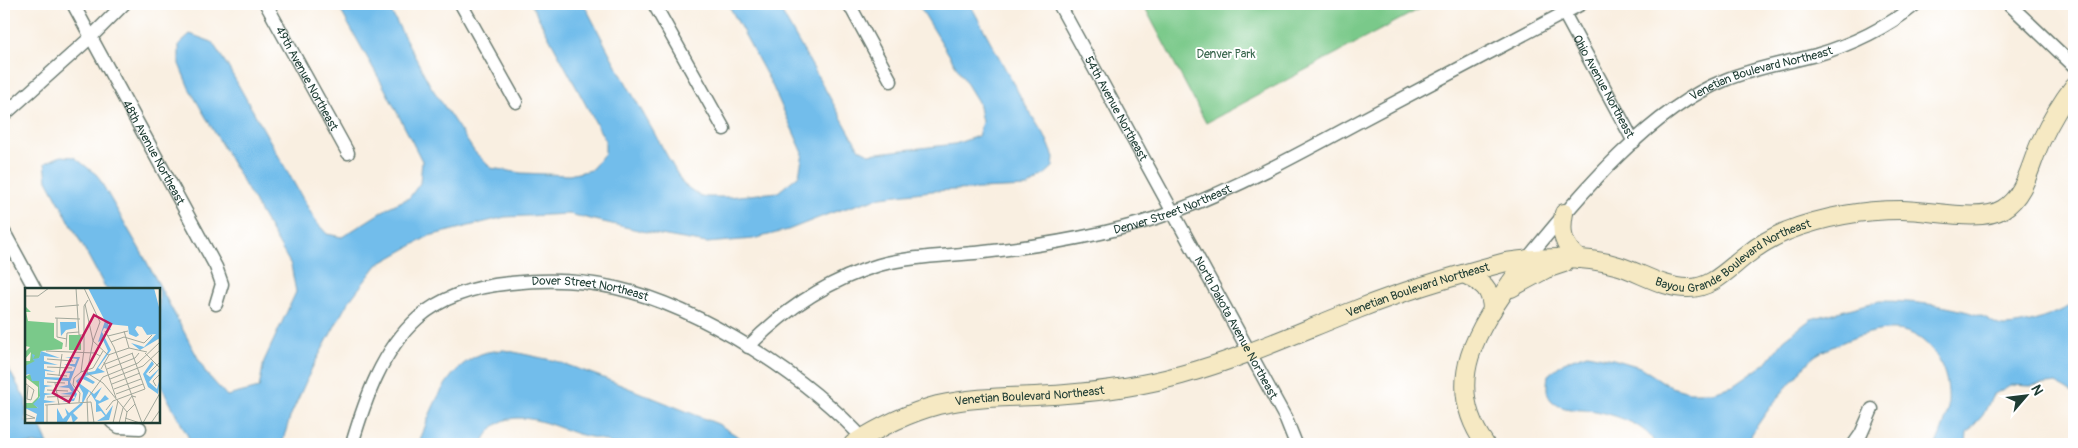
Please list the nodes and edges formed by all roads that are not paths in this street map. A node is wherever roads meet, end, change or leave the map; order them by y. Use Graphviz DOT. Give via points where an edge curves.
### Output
graph roads {
  1 [pos="72,4"];
  2 [pos="124,4"];
  3 [pos="266,4"];
  4 [pos="461,4"];
  5 [pos="654,4"];
  6 [pos="849,4"];
  7 [pos="1059,4"];
  8 [pos="1580,4"];
  9 [pos="1916,4"];
  10 [pos="2010,4"];
  11 [pos="1561,8"];
  12 [pos="91,37"];
  13 [pos="2074,66"];
  14 [pos="891,81"];
  15 [pos="2074,86"];
  16 [pos="516,102"];
  17 [pos="4,115"];
  18 [pos="724,129"];
  19 [pos="1634,142"];
  20 [pos="348,153"];
  21 [pos="1174,212"];
  22 [pos="1564,214"];
  23 [pos="4,232"];
  24 [pos="1527,259"];
  25 [pos="1579,259"];
  26 [pos="1464,274"];
  27 [pos="34,288"];
  28 [pos="1504,293"];
  29 [pos="216,304"];
  30 [pos="1492,311"];
  31 [pos="748,347"];
  32 [pos="1250,353"];
  33 [pos="1872,409"];
  34 [pos="113,423"];
  35 [pos="140,428"];
  36 [pos="1858,441"];
  37 [pos="861,442"];
  38 [pos="352,444"];
  39 [pos="1296,444"];
  40 [pos="1485,444"];
  1 -- 12 [label="street, 48th Avenue Northeast"];
  2 -- 12 [label="street"];
  3 -- 20 [label="street, 49th Avenue Northeast"];
  4 -- 16 [label="street"];
  5 -- 18 [label="street"];
  6 -- 14 [label="street"];
  7 -- 21 [label="street, 54th Avenue Northeast"];
  8 -- 11 [label="street, Denver Street Northeast"];
  9 -- 19 [label="street, Venetian Boulevard Northeast" via="1874,32 1818,55 1744,72 1701,91"];
  10 -- 13 [label="street"];
  11 -- 19 [label="street, Ohio Avenue Northeast"];
  11 -- 21 [label="street, Denver Street Northeast" via="1243,183"];
  12 -- 17 [label="street"];
  12 -- 29 [label="street, 48th Avenue Northeast" via="216,267 222,284"];
  15 -- 25 [label="street, Bayou Grande Boulevard Northeast" via="2041,141 2021,190 2009,205 1996,213 1982,216 1884,210 1830,218 1773,238 1748,253 1718,278 1694,288 1674,286 1616,265"];
  19 -- 22 [label="street, Venetian Boulevard Northeast"];
  21 -- 31 [label="street, Denver Street Northeast" via="1064,242 929,256 878,266 803,301"];
  21 -- 32 [label="street, North Dakota Avenue Northeast"];
  22 -- 24 [label="street, Venetian Boulevard Northeast"];
  22 -- 25 [label="street" via="1563,238 1568,249"];
  23 -- 27 [label="street"];
  24 -- 25 [label="street, Bayou Grande Boulevard Northeast"];
  24 -- 26 [label="street, Venetian Boulevard Northeast"];
  24 -- 28 [label="street"];
  25 -- 28 [label="street" via="1546,269"];
  26 -- 30 [label="street" via="1484,286 1492,300"];
  26 -- 32 [label="street, Venetian Boulevard Northeast" via="1360,308"];
  28 -- 30 [label="street"];
  30 -- 40 [label="street" via="1473,346 1465,375 1469,415"];
  31 -- 37 [label="street, Dover Street Northeast" via="802,384"];
  31 -- 38 [label="street, Dover Street Northeast" via="666,304 616,288 561,280 493,284 448,298 424,313 395,343 378,376"];
  32 -- 37 [label="street, Venetian Boulevard Northeast" via="1180,375 1113,388 958,401 887,425"];
  32 -- 39 [label="street, North Dakota Avenue Northeast"];
  33 -- 36 [label="street"];
  34 -- 35 [label="street" via="119,427"];
}
